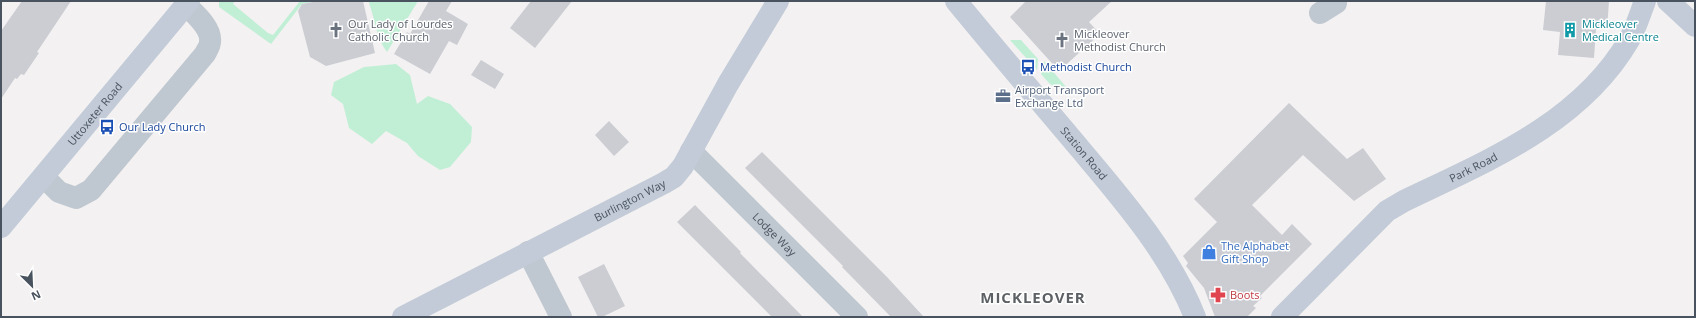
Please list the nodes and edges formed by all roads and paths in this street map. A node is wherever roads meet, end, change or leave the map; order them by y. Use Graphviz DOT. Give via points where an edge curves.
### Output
graph roads {
  1 [pos="778,1"];
  2 [pos="956,1"];
  3 [pos="1645,1"];
  4 [pos="1668,1"];
  5 [pos="188,3"];
  6 [pos="1695,26"];
  7 [pos="691,151"];
  8 [pos="44,177"];
  9 [pos="1,227"];
  10 [pos="528,252"];
  11 [pos="403,317"];
  12 [pos="561,317"];
  13 [pos="857,317"];
  14 [pos="1195,317"];
  15 [pos="1282,317"];
  1 -- 7 [label="street, Burlington Way"];
  2 -- 14 [label="street, Station Road" via="1111,185 1152,238 1175,275"];
  3 -- 15 [label="street, Park Road" via="1629,40 1598,81 1573,107 1549,126 1521,142 1387,211"];
  4 -- 6 [label="street"];
  5 -- 8 [label="street, Uttoxeter Road"];
  5 -- 8 [label="street" via="207,29 211,41 205,54 91,190 76,198 59,192"];
  7 -- 10 [label="street, Burlington Way" via="674,177"];
  7 -- 13 [label="street, Lodge Way"];
  8 -- 9 [label="street, Uttoxeter Road"];
  10 -- 11 [label="street, Burlington Way"];
  10 -- 12 [label="street"];
}
